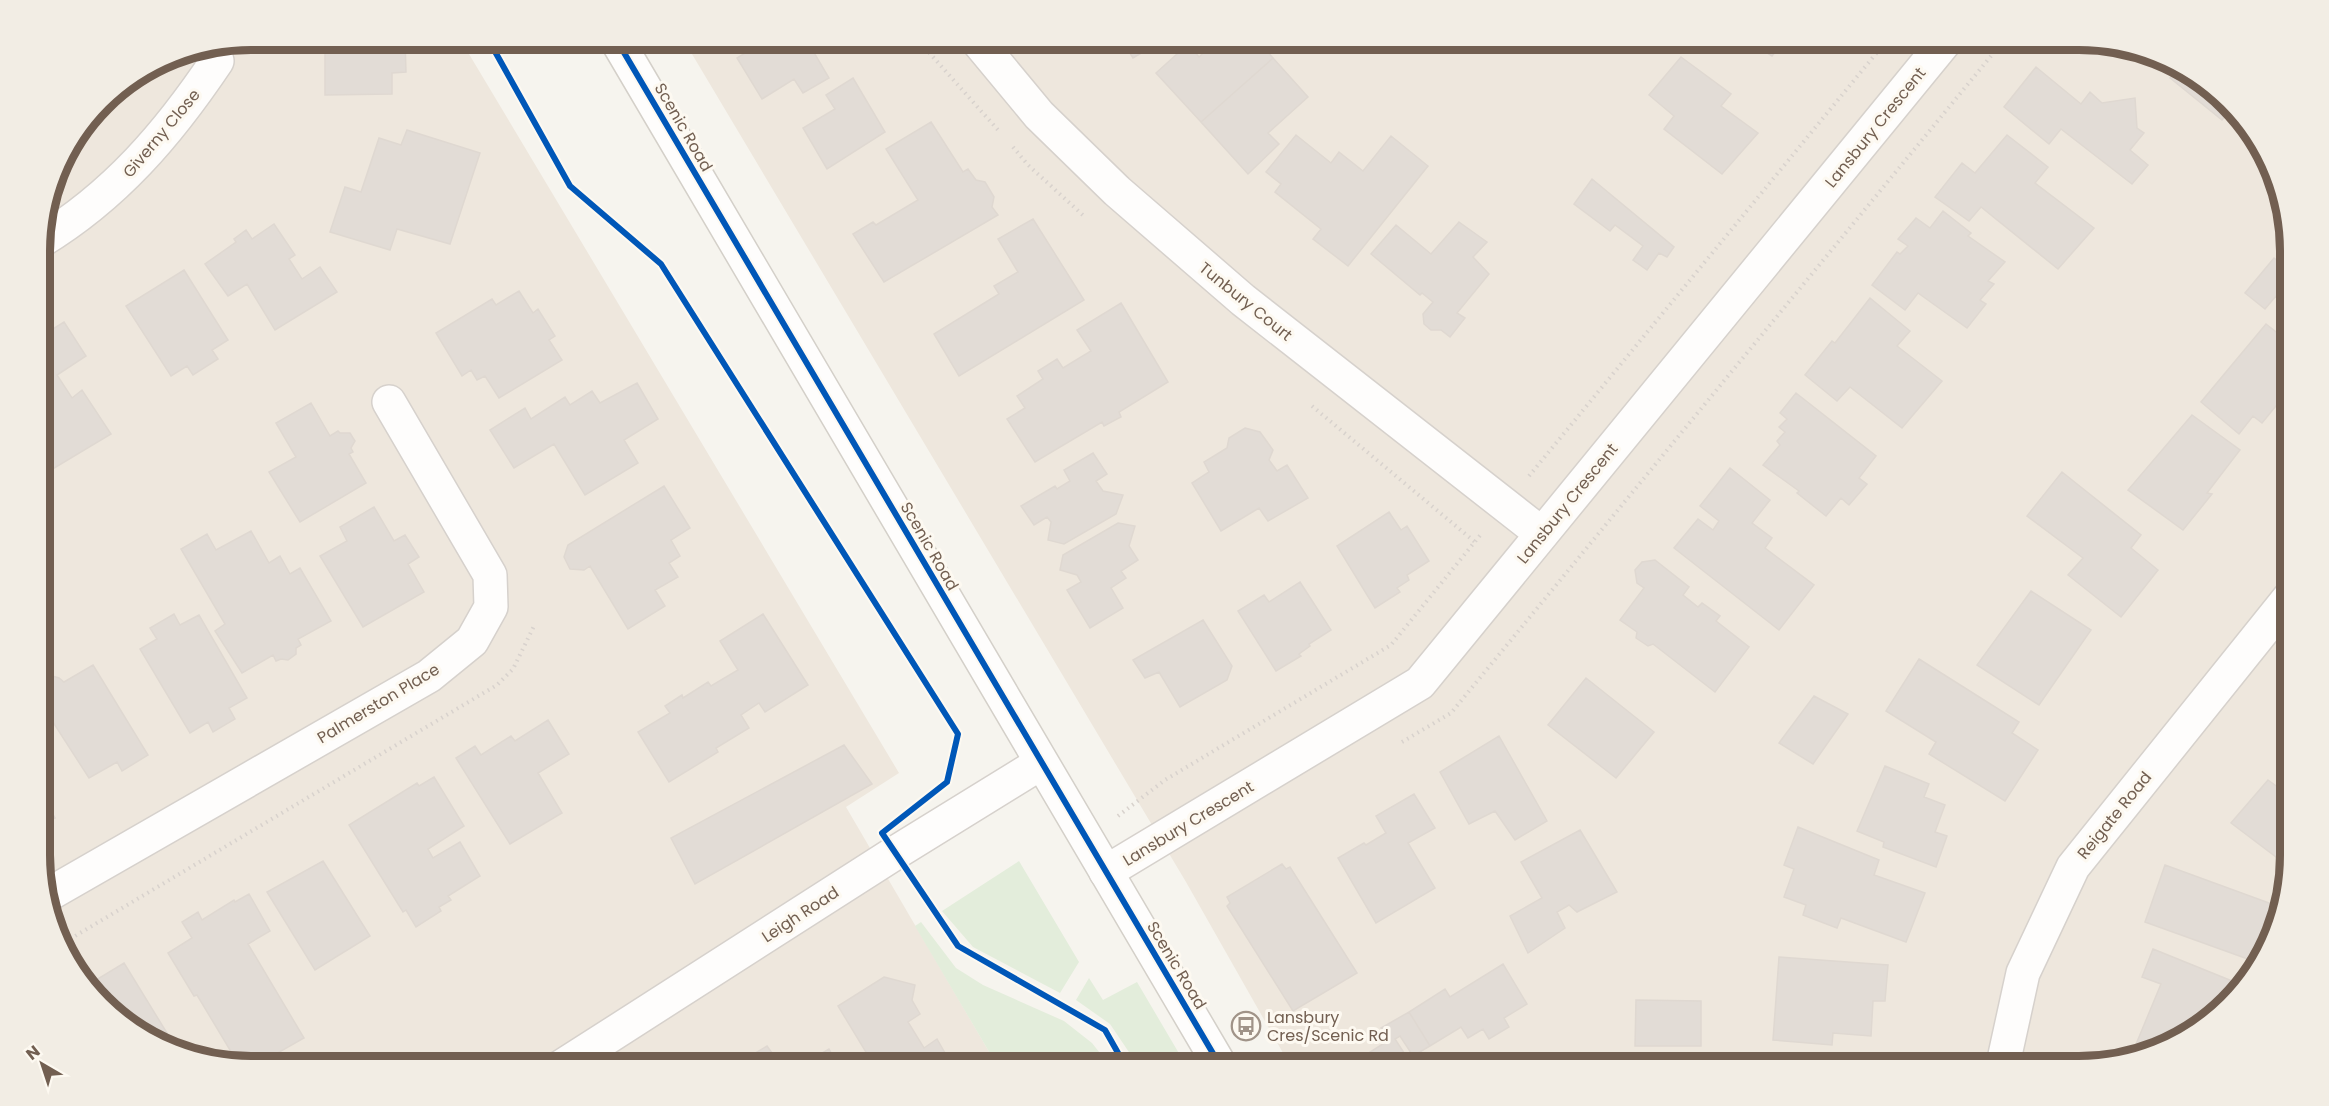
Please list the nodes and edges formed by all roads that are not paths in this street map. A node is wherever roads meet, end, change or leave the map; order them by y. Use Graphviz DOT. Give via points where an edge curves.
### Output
graph roads {
  1 [pos="622,50"];
  2 [pos="985,50"];
  3 [pos="1938,50"];
  4 [pos="217,61"];
  5 [pos="50,234"];
  6 [pos="389,402"];
  7 [pos="1542,534"];
  8 [pos="2280,609"];
  9 [pos="1041,763"];
  10 [pos="1106,872"];
  11 [pos="53,892"];
  12 [pos="578,1056"];
  13 [pos="1215,1056"];
  14 [pos="2005,1056"];
  1 -- 9 [label="street, Scenic Road"];
  2 -- 7 [label="street, Tunbury Court" via="1039,115 1126,198 1243,300"];
  3 -- 7 [label="street, Lansbury Crescent"];
  4 -- 5 [label="street, Giverny Close" via="193,98 127,176"];
  6 -- 11 [label="street, Palmerston Place" via="490,575 491,607 472,641 429,676"];
  7 -- 10 [label="street, Lansbury Crescent" via="1420,683"];
  8 -- 14 [label="street, Reigate Road" via="2073,867 2023,973"];
  9 -- 10 [label="street, Scenic Road"];
  9 -- 12 [label="street, Leigh Road"];
  10 -- 13 [label="street, Scenic Road"];
}
